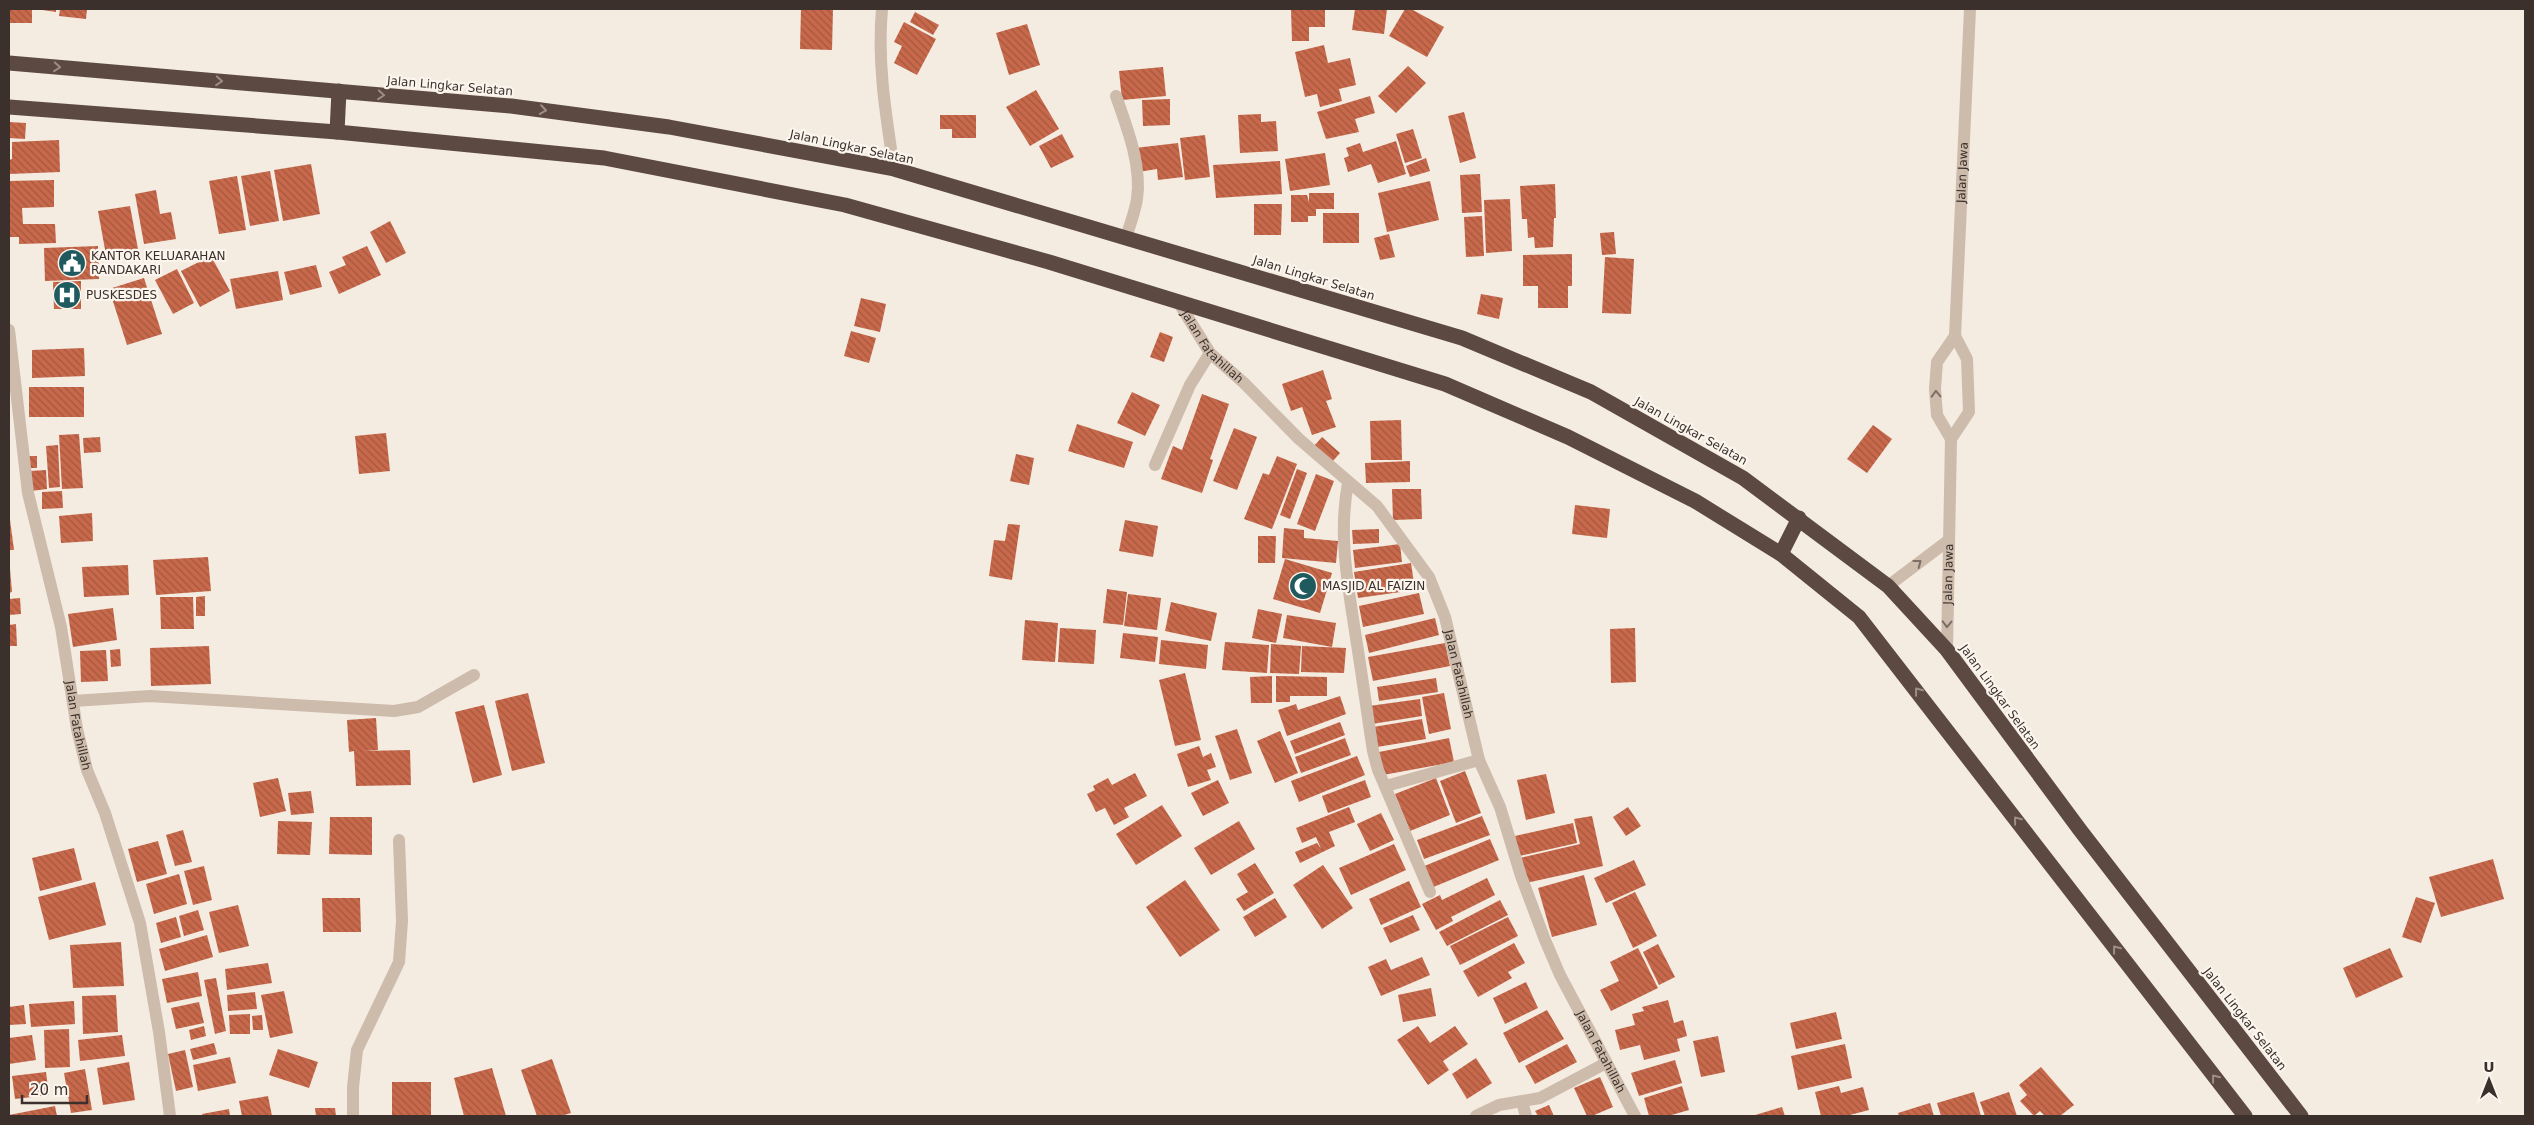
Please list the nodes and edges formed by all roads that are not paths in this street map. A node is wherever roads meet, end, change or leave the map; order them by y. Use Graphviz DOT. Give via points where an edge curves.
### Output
graph roads {
  1 [pos="882,9"];
  2 [pos="1970,9"];
  3 [pos="9,63"];
  4 [pos="339,91"];
  5 [pos="1116,96"];
  6 [pos="9,107"];
  7 [pos="337,132"];
  8 [pos="894,169"];
  9 [pos="1126,237"];
  10 [pos="1177,300"];
  11 [pos="9,330"];
  12 [pos="1955,336"];
  13 [pos="1210,353"];
  14 [pos="1951,438"];
  15 [pos="1155,465"];
  16 [pos="1348,483"];
  17 [pos="1799,518"];
  18 [pos="1949,540"];
  19 [pos="1781,554"];
  20 [pos="1888,586"];
  21 [pos="1947,650"];
  22 [pos="474,675"];
  23 [pos="73,702"];
  24 [pos="1479,760"];
  25 [pos="1386,786"];
  26 [pos="399,840"];
  27 [pos="1430,892"];
  28 [pos="1606,1063"];
  29 [pos="1522,1102"];
  30 [pos="170,1116"];
  31 [pos="353,1116"];
  32 [pos="1476,1116"];
  33 [pos="1526,1116"];
  34 [pos="1634,1116"];
  35 [pos="2245,1116"];
  36 [pos="2301,1116"];
  1 -- 8 [label="street" via="879,38 881,71"];
  2 -- 12 [label="street, Jalan Jawa"];
  3 -- 4 [label="highway, Jalan Lingkar Selatan, one-way"];
  4 -- 7 [label="highway"];
  4 -- 8 [label="highway, Jalan Lingkar Selatan, one-way" via="511,106 669,127"];
  5 -- 9 [label="street" via="1131,145 1138,188 1136,207"];
  6 -- 7 [label="highway"];
  7 -- 10 [label="highway" via="604,158 845,205"];
  8 -- 9 [label="highway, Jalan Lingkar Selatan"];
  9 -- 17 [label="highway, Jalan Lingkar Selatan" via="1462,338 1591,392 1743,478"];
  10 -- 13 [label="street, Jalan Fatahillah"];
  10 -- 19 [label="highway" via="1446,384 1577,441 1695,501"];
  11 -- 23 [label="street, Jalan Fatahillah" via="28,493 62,627"];
  12 -- 14 [label="street" via="1967,359 1969,412"];
  14 -- 12 [label="street, one-way" via="1937,415 1935,389 1937,362"];
  13 -- 15 [label="street" via="1190,385"];
  13 -- 16 [label="street, Jalan Fatahillah"];
  14 -- 18 [label="street, Jalan Jawa"];
  16 -- 24 [label="street, Jalan Fatahillah" via="1382,513 1429,577 1439,596"];
  16 -- 25 [label="street" via="1342,519 1350,600 1372,751"];
  17 -- 19 [label="highway"];
  17 -- 20 [label="highway, Jalan Lingkar Selatan"];
  20 -- 18 [label="street, one-way"];
  18 -- 21 [label="street, Jalan Jawa, one-way"];
  35 -- 19 [label="highway, one-way" via="1859,617"];
  20 -- 21 [label="highway, Jalan Lingkar Selatan"];
  21 -- 36 [label="highway, Jalan Lingkar Selatan" via="2080,830"];
  22 -- 23 [label="street" via="418,707 394,711 150,696"];
  23 -- 30 [label="street, Jalan Fatahillah" via="87,770 105,813 140,923"];
  24 -- 25 [label="street"];
  24 -- 28 [label="street, Jalan Fatahillah" via="1500,807 1545,940"];
  25 -- 27 [label="street"];
  26 -- 31 [label="street" via="402,921 399,962 357,1050"];
  28 -- 29 [label="street" via="1540,1098"];
  28 -- 34 [label="street, Jalan Fatahillah"];
  29 -- 32 [label="street" via="1499,1105"];
  29 -- 33 [label="street"];
}
